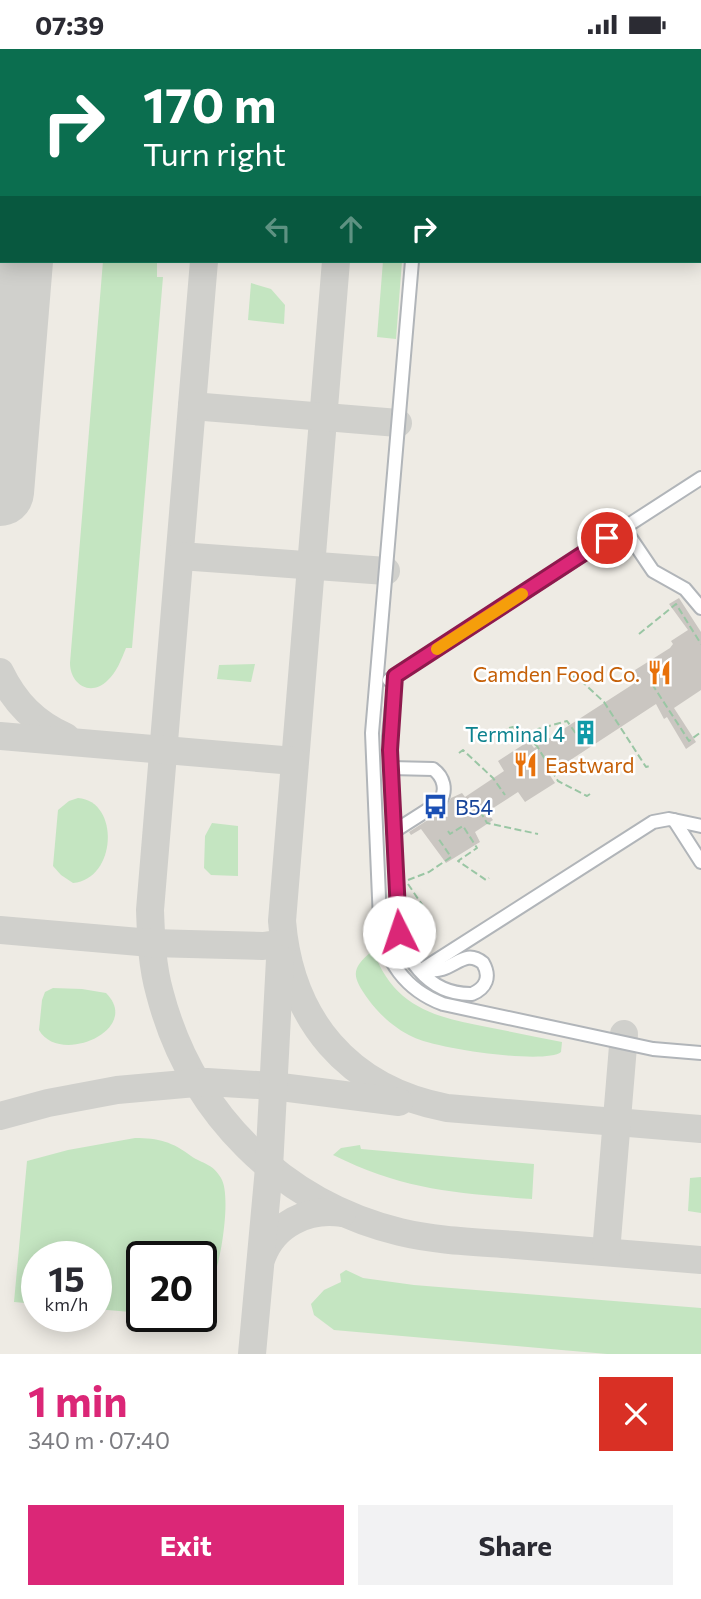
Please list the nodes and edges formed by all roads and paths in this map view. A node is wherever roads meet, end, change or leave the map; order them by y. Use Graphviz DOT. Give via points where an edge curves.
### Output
graph roads {
  1 [pos="412,263"];
  2 [pos="701,478"];
  3 [pos="624,528"];
  4 [pos="701,608"];
  5 [pos="639,634"];
  6 [pos="701,643"];
  7 [pos="395,676"];
  8 [pos="572,677"];
  9 [pos="652,684"];
  10 [pos="377,688"];
  11 [pos="509,728"];
  12 [pos="536,732"];
  13 [pos="701,732"];
  14 [pos="584,745"];
  15 [pos="458,753"];
  16 [pos="650,766"];
  17 [pos="390,768"];
  18 [pos="590,794"];
  19 [pos="505,795"];
  20 [pos="480,811"];
  21 [pos="674,820"];
  22 [pos="701,826"];
  23 [pos="448,831"];
  24 [pos="393,832"];
  25 [pos="538,834"];
  26 [pos="438,838"];
  27 [pos="701,862"];
  28 [pos="489,878"];
  29 [pos="433,914"];
  30 [pos="420,971"];
  31 [pos="701,1053"];
  1 -- 10 [label="lane"];
  2 -- 3 [label="lane"];
  3 -- 4 [label="lane" via="653,571 685,589"];
  3 -- 7 [label="lane"];
  5 -- 6 [label="path" via="676,604"];
  7 -- 10 [label="lane"];
  7 -- 17 [label="lane"];
  8 -- 16 [label="path" via="604,702 646,767"];
  9 -- 13 [label="path" via="689,741"];
  10 -- 31 [label="lane" via="372,747 381,929 391,961 408,983 454,1008 653,1049"];
  11 -- 18 [label="path" via="537,746 558,781"];
  12 -- 14 [label="path" via="567,721"];
  15 -- 19 [label="path" via="463,750"];
  17 -- 24 [label="lane"];
  17 -- 24 [label="lane" via="433,769 444,789 440,802"];
  20 -- 25 [label="path" via="487,824"];
  21 -- 22 [label="lane"];
  21 -- 27 [label="lane"];
  21 -- 30 [label="lane" via="658,819 649,824"];
  23 -- 28 [label="path" via="450,835 463,826 477,848 458,861"];
  24 -- 30 [label="lane" via="399,932"];
  26 -- 29 [label="path" via="451,857 406,881 429,915"];
  30 -- 30 [label="lane" via="440,987 468,994 481,990 487,977 483,963 470,957 442,969"];
}
